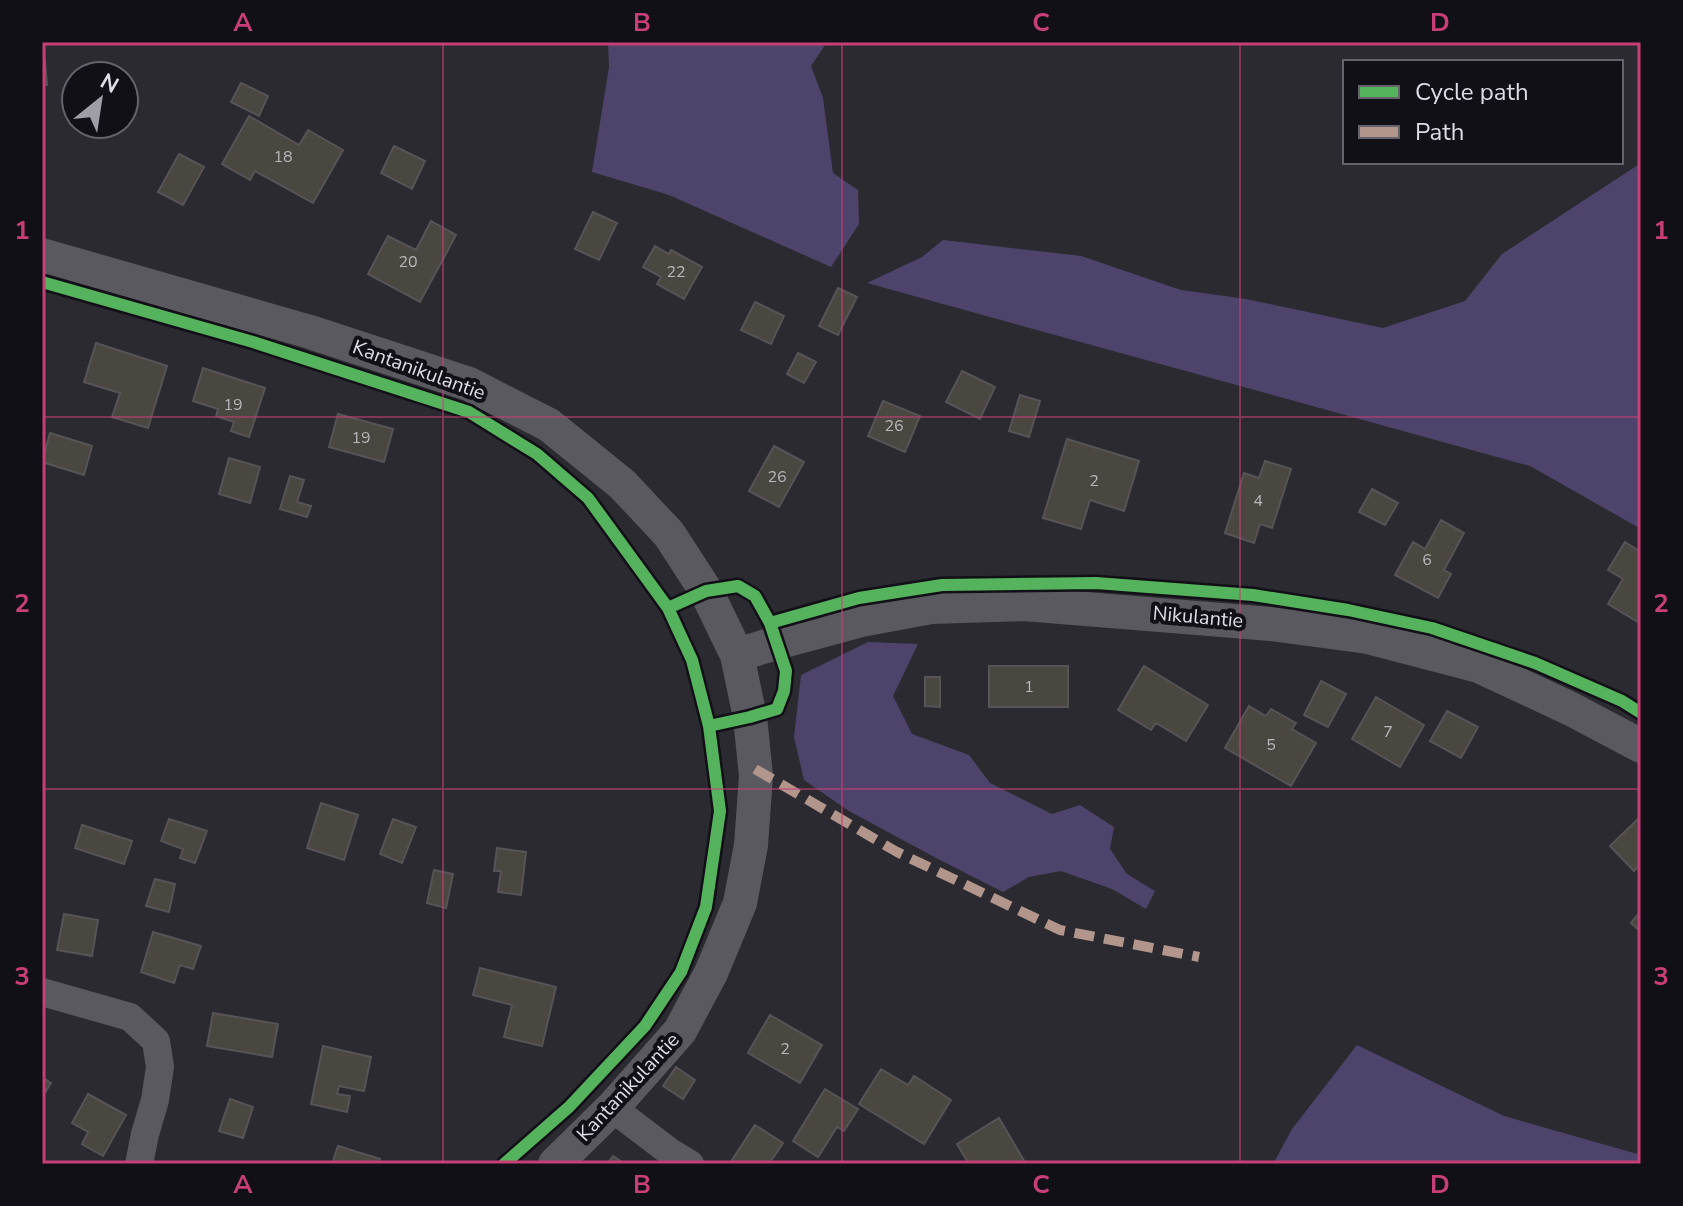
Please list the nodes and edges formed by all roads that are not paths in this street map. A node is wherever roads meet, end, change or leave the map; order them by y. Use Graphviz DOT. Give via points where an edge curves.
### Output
graph roads {
  1 [pos="42,255"];
  2 [pos="737,655"];
  3 [pos="1641,746"];
  4 [pos="42,992"];
  5 [pos="612,1108"];
  6 [pos="139,1164"];
  7 [pos="555,1164"];
  8 [pos="690,1164"];
  1 -- 2 [label="street, Kantanikulantie" via="469,384 549,425 622,484 669,534 706,591"];
  2 -- 3 [label="street, Nikulantie" via="861,620 931,607 1024,604 1271,624 1368,637 1479,666"];
  2 -- 5 [label="street, Kantanikulantie" via="756,776 740,903 680,1031"];
  4 -- 6 [label="street" via="130,1017 156,1041 160,1067"];
  5 -- 7 [label="street, Kantanikulantie"];
  5 -- 8 [label="street"];
}
